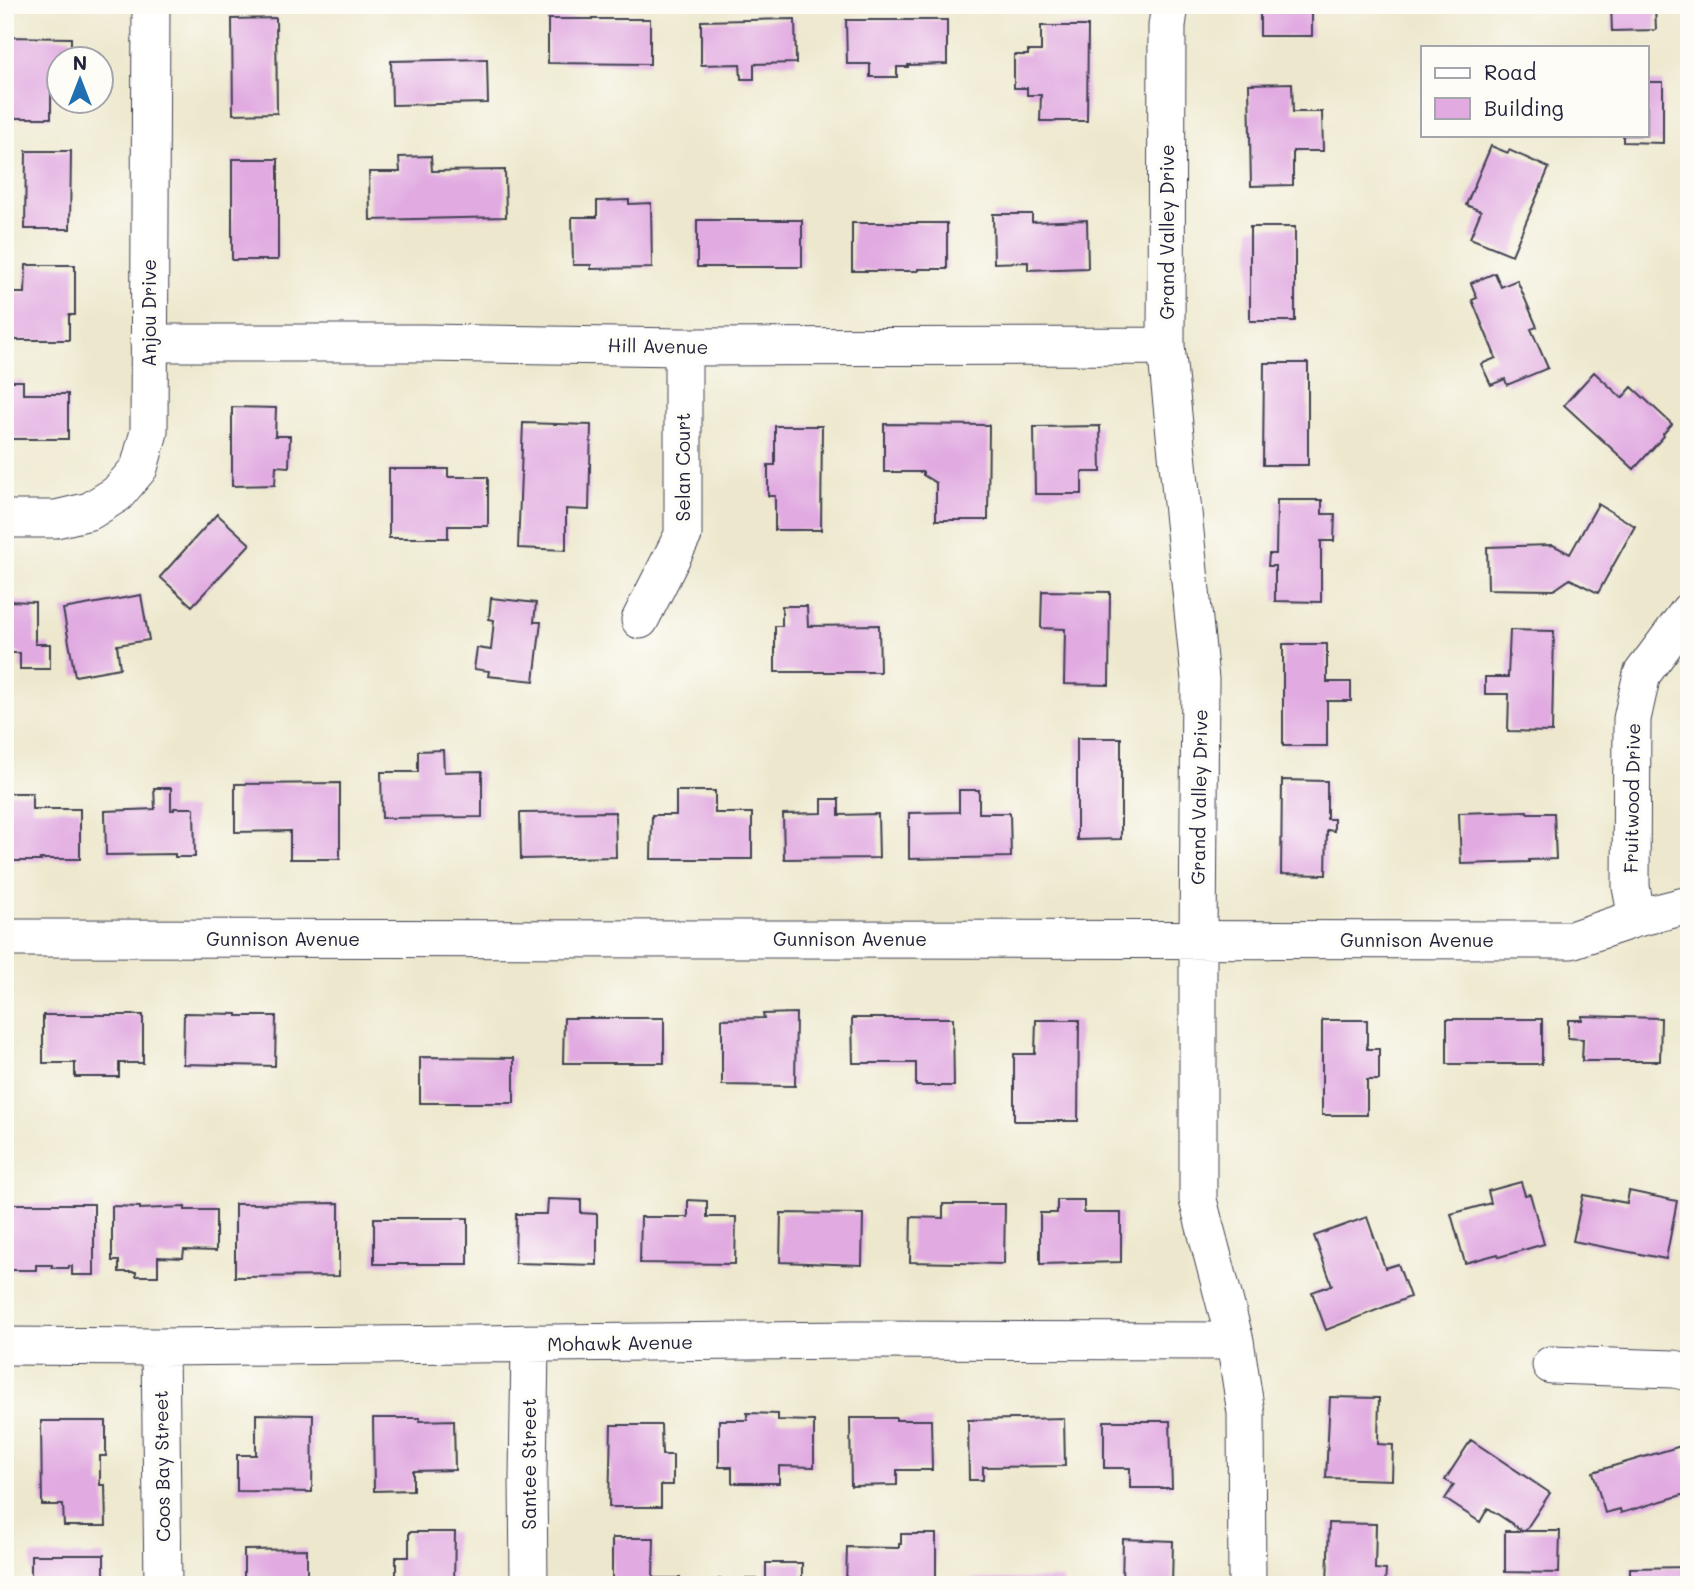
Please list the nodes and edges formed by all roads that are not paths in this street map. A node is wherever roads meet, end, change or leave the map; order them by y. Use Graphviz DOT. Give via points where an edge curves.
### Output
graph roads {
  1 [pos="151,5"];
  2 [pos="1170,5"];
  3 [pos="149,343"];
  4 [pos="1166,346"];
  5 [pos="683,347"];
  6 [pos="5,519"];
  7 [pos="1689,611"];
  8 [pos="640,620"];
  9 [pos="1689,905"];
  10 [pos="1637,918"];
  11 [pos="5,938"];
  12 [pos="1198,939"];
  13 [pos="1236,1341"];
  14 [pos="530,1344"];
  15 [pos="5,1346"];
  16 [pos="160,1347"];
  17 [pos="1551,1365"];
  18 [pos="1689,1372"];
  19 [pos="163,1585"];
  20 [pos="529,1585"];
  21 [pos="1247,1585"];
  1 -- 3 [label="street, Anjou Drive"];
  2 -- 4 [label="street, Grand Valley Drive"];
  3 -- 5 [label="street, Hill Avenue"];
  3 -- 6 [label="street, Anjou Drive" via="149,432 139,468 117,494 90,511 56,519"];
  4 -- 5 [label="street, Hill Avenue"];
  4 -- 12 [label="street, Grand Valley Drive" via="1200,679"];
  5 -- 8 [label="street, Selan Court" via="683,535"];
  7 -- 10 [label="street, Fruitwood Drive" via="1642,674 1632,719 1631,887"];
  9 -- 10 [label="street, Gunnison Avenue"];
  10 -- 12 [label="street, Gunnison Avenue" via="1571,940"];
  11 -- 12 [label="street, Gunnison Avenue"];
  12 -- 13 [label="street, Grand Valley Drive" via="1198,1200"];
  13 -- 14 [label="street, Mohawk Avenue"];
  13 -- 21 [label="street, Grand Valley Drive" via="1246,1413"];
  14 -- 16 [label="street, Mohawk Avenue"];
  14 -- 20 [label="street, Santee Street"];
  15 -- 16 [label="street, Mohawk Avenue"];
  16 -- 19 [label="street, Coos Bay Street"];
  17 -- 18 [label="street"];
}
